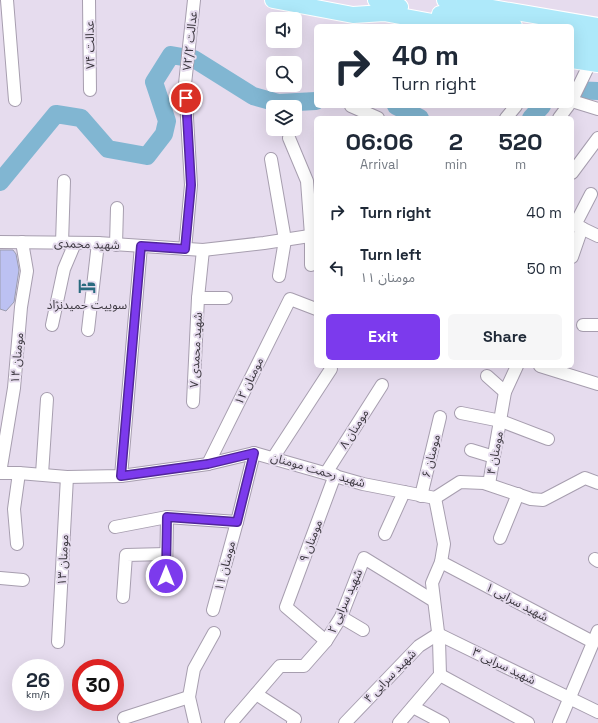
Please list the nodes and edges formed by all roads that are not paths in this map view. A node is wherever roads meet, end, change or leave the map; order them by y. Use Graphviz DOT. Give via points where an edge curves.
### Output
graph roads {
  1 [pos="7,0"];
  2 [pos="89,0"];
  3 [pos="194,0"];
  4 [pos="273,0"];
  5 [pos="376,0"];
  6 [pos="448,0"];
  7 [pos="353,15"];
  8 [pos="372,24"];
  9 [pos="443,24"];
  10 [pos="502,24"];
  11 [pos="598,26"];
  12 [pos="574,36"];
  13 [pos="598,40"];
  14 [pos="574,49"];
  15 [pos="574,60"];
  16 [pos="595,60"];
  17 [pos="90,90"];
  18 [pos="574,97"];
  19 [pos="574,99"];
  20 [pos="15,100"];
  21 [pos="356,108"];
  22 [pos="514,108"];
  23 [pos="598,109"];
  24 [pos="374,116"];
  25 [pos="508,116"];
  26 [pos="289,138"];
  27 [pos="598,138"];
  28 [pos="271,159"];
  29 [pos="574,170"];
  30 [pos="64,181"];
  31 [pos="591,194"];
  32 [pos="117,208"];
  33 [pos="576,226"];
  34 [pos="314,235"];
  35 [pos="598,236"];
  36 [pos="285,240"];
  37 [pos="0,242"];
  38 [pos="22,242"];
  39 [pos="574,242"];
  40 [pos="62,243"];
  41 [pos="75,243"];
  42 [pos="98,243"];
  43 [pos="116,245"];
  44 [pos="141,246"];
  45 [pos="185,249"];
  46 [pos="203,250"];
  47 [pos="311,265"];
  48 [pos="279,276"];
  49 [pos="198,298"];
  50 [pos="226,298"];
  51 [pos="314,308"];
  52 [pos="583,325"];
  53 [pos="52,326"];
  54 [pos="598,326"];
  55 [pos="88,330"];
  56 [pos="516,368"];
  57 [pos="546,368"];
  58 [pos="331,369"];
  59 [pos="487,376"];
  60 [pos="598,384"];
  61 [pos="382,385"];
  62 [pos="505,392"];
  63 [pos="47,399"];
  64 [pos="193,402"];
  65 [pos="461,413"];
  66 [pos="440,417"];
  67 [pos="501,421"];
  68 [pos="548,439"];
  69 [pos="471,450"];
  70 [pos="254,453"];
  71 [pos="494,457"];
  72 [pos="273,458"];
  73 [pos="208,464"];
  74 [pos="0,473"];
  75 [pos="19,473"];
  76 [pos="42,474"];
  77 [pos="331,474"];
  78 [pos="121,476"];
  79 [pos="67,477"];
  80 [pos="489,484"];
  81 [pos="598,484"];
  82 [pos="404,492"];
  83 [pos="518,494"];
  84 [pos="421,496"];
  85 [pos="435,498"];
  86 [pos="167,517"];
  87 [pos="237,522"];
  88 [pos="115,527"];
  89 [pos="385,534"];
  90 [pos="500,538"];
  91 [pos="17,544"];
  92 [pos="166,554"];
  93 [pos="441,562"];
  94 [pos="166,576"];
  95 [pos="0,578"];
  96 [pos="23,580"];
  97 [pos="122,597"];
  98 [pos="434,602"];
  99 [pos="213,610"];
  100 [pos="341,617"];
  101 [pos="363,630"];
  102 [pos="214,634"];
  103 [pos="438,634"];
  104 [pos="596,636"];
  105 [pos="326,641"];
  106 [pos="58,642"];
  107 [pos="440,674"];
  108 [pos="256,694"];
  109 [pos="189,697"];
  110 [pos="570,699"];
  111 [pos="413,707"];
  112 [pos="598,712"];
  113 [pos="124,718"];
  114 [pos="349,722"];
  115 [pos="195,723"];
  116 [pos="231,723"];
  117 [pos="293,723"];
  118 [pos="399,723"];
  119 [pos="443,723"];
  120 [pos="528,723"];
  121 [pos="559,723"];
  1 -- 20 [label="street"];
  2 -- 17 [label="street, عدالت ۷۴"];
  3 -- 45 [label="street, عدالت ۷۲/۲" via="185,84 191,185"];
  4 -- 7 [label="main road"];
  5 -- 10 [label="main road" via="385,5"];
  6 -- 11 [label="main road"];
  7 -- 8 [label="main road"];
  7 -- 9 [label="main road" via="384,13"];
  12 -- 13 [label="main road"];
  14 -- 16 [label="main road"];
  15 -- 16 [label="main road"];
  16 -- 18 [label="street" via="581,80"];
  19 -- 23 [label="street"];
  21 -- 24 [label="street"];
  22 -- 25 [label="street"];
  26 -- 34 [label="street" via="307,181"];
  27 -- 29 [label="street"];
  28 -- 36 [label="street"];
  30 -- 40 [label="street"];
  31 -- 33 [label="street"];
  32 -- 43 [label="street"];
  33 -- 35 [label="street"];
  33 -- 39 [label="street"];
  34 -- 36 [label="street, شهید محمدی"];
  34 -- 47 [label="street"];
  36 -- 46 [label="street, شهید محمدی"];
  36 -- 48 [label="street"];
  37 -- 38 [label="street, شهید محمدی"];
  38 -- 40 [label="street, شهید محمدی"];
  38 -- 74 [label="street, مومنان ۱۴" via="27,271 14,388"];
  40 -- 41 [label="street, شهید محمدی"];
  41 -- 42 [label="street, شهید محمدی"];
  41 -- 53 [label="street" via="64,269"];
  42 -- 43 [label="street, شهید محمدی"];
  42 -- 55 [label="street"];
  43 -- 44 [label="street, شهید محمدی"];
  44 -- 45 [label="street, شهید محمدی"];
  44 -- 78 [label="street"];
  45 -- 46 [label="street, شهید محمدی"];
  46 -- 49 [label="street, شهید محمدی ۷"];
  49 -- 50 [label="street, شهید محمدی ۷"];
  49 -- 64 [label="street, شهید محمدی ۷"];
  51 -- 73 [label="street, مومنان ۱۲" via="290,299"];
  52 -- 54 [label="street"];
  56 -- 62 [label="street, ۴ مومنان"];
  57 -- 60 [label="street"];
  58 -- 72 [label="street"];
  59 -- 62 [label="street"];
  61 -- 77 [label="street, مومنان ۸"];
  62 -- 67 [label="street, ۴ مومنان"];
  63 -- 76 [label="street"];
  65 -- 67 [label="street"];
  66 -- 84 [label="street, مومنان ۶"];
  67 -- 68 [label="street"];
  67 -- 71 [label="street, ۴ مومنان"];
  69 -- 71 [label="street"];
  70 -- 72 [label="street, شهید رحمت مومنان"];
  70 -- 73 [label="street, شهید رحمت مومنان"];
  70 -- 87 [label="street, مومنان ۱۱"];
  71 -- 80 [label="street, ۴ مومنان"];
  72 -- 77 [label="street, شهید رحمت مومنان"];
  73 -- 78 [label="street, شهید رحمت مومنان"];
  74 -- 75 [label="street, شهید رحمت مومنان"];
  75 -- 76 [label="street, شهید رحمت مومنان"];
  75 -- 91 [label="street" via="14,509"];
  76 -- 79 [label="street, شهید رحمت مومنان"];
  77 -- 82 [label="street, شهید رحمت مومنان" via="363,484"];
  77 -- 105 [label="street, مومنان ۹" via="286,607"];
  78 -- 79 [label="street, شهید رحمت مومنان"];
  79 -- 106 [label="street, مومنان ۱۳"];
  80 -- 83 [label="street"];
  80 -- 85 [label="street" via="460,482"];
  81 -- 83 [label="street" via="585,478 543,500"];
  82 -- 84 [label="street, شهید رحمت مومنان"];
  82 -- 89 [label="street"];
  83 -- 90 [label="street"];
  84 -- 85 [label="street, شهید رحمت مومنان"];
  85 -- 93 [label="street" via="444,544"];
  86 -- 87 [label="street"];
  86 -- 88 [label="street"];
  86 -- 92 [label="street"];
  87 -- 99 [label="street, مومنان ۱۱"];
  92 -- 94 [label="street"];
  92 -- 97 [label="street" via="126,555"];
  93 -- 98 [label="street" via="432,583"];
  93 -- 104 [label="street, شهید سرایی ۱"];
  95 -- 96 [label="street"];
  98 -- 100 [label="street, شهید سرایی ۲" via="364,558"];
  98 -- 103 [label="street"];
  100 -- 101 [label="street"];
  100 -- 105 [label="street, شهید سرایی ۲"];
  102 -- 109 [label="street" via="194,669"];
  103 -- 107 [label="street"];
  103 -- 110 [label="street, شهید سرایی ۳"];
  103 -- 114 [label="street, شهید سرایی ۴" via="419,646"];
  104 -- 110 [label="street"];
  105 -- 108 [label="street, شهید سرایی ۲" via="304,666 280,666"];
  107 -- 111 [label="street"];
  107 -- 120 [label="street"];
  108 -- 116 [label="street, شهید سرایی ۲"];
  108 -- 117 [label="street" via="295,719"];
  109 -- 113 [label="street"];
  109 -- 115 [label="street"];
  110 -- 112 [label="street, شهید سرایی ۳"];
  110 -- 121 [label="street"];
  111 -- 118 [label="street"];
  111 -- 119 [label="street"];
}
